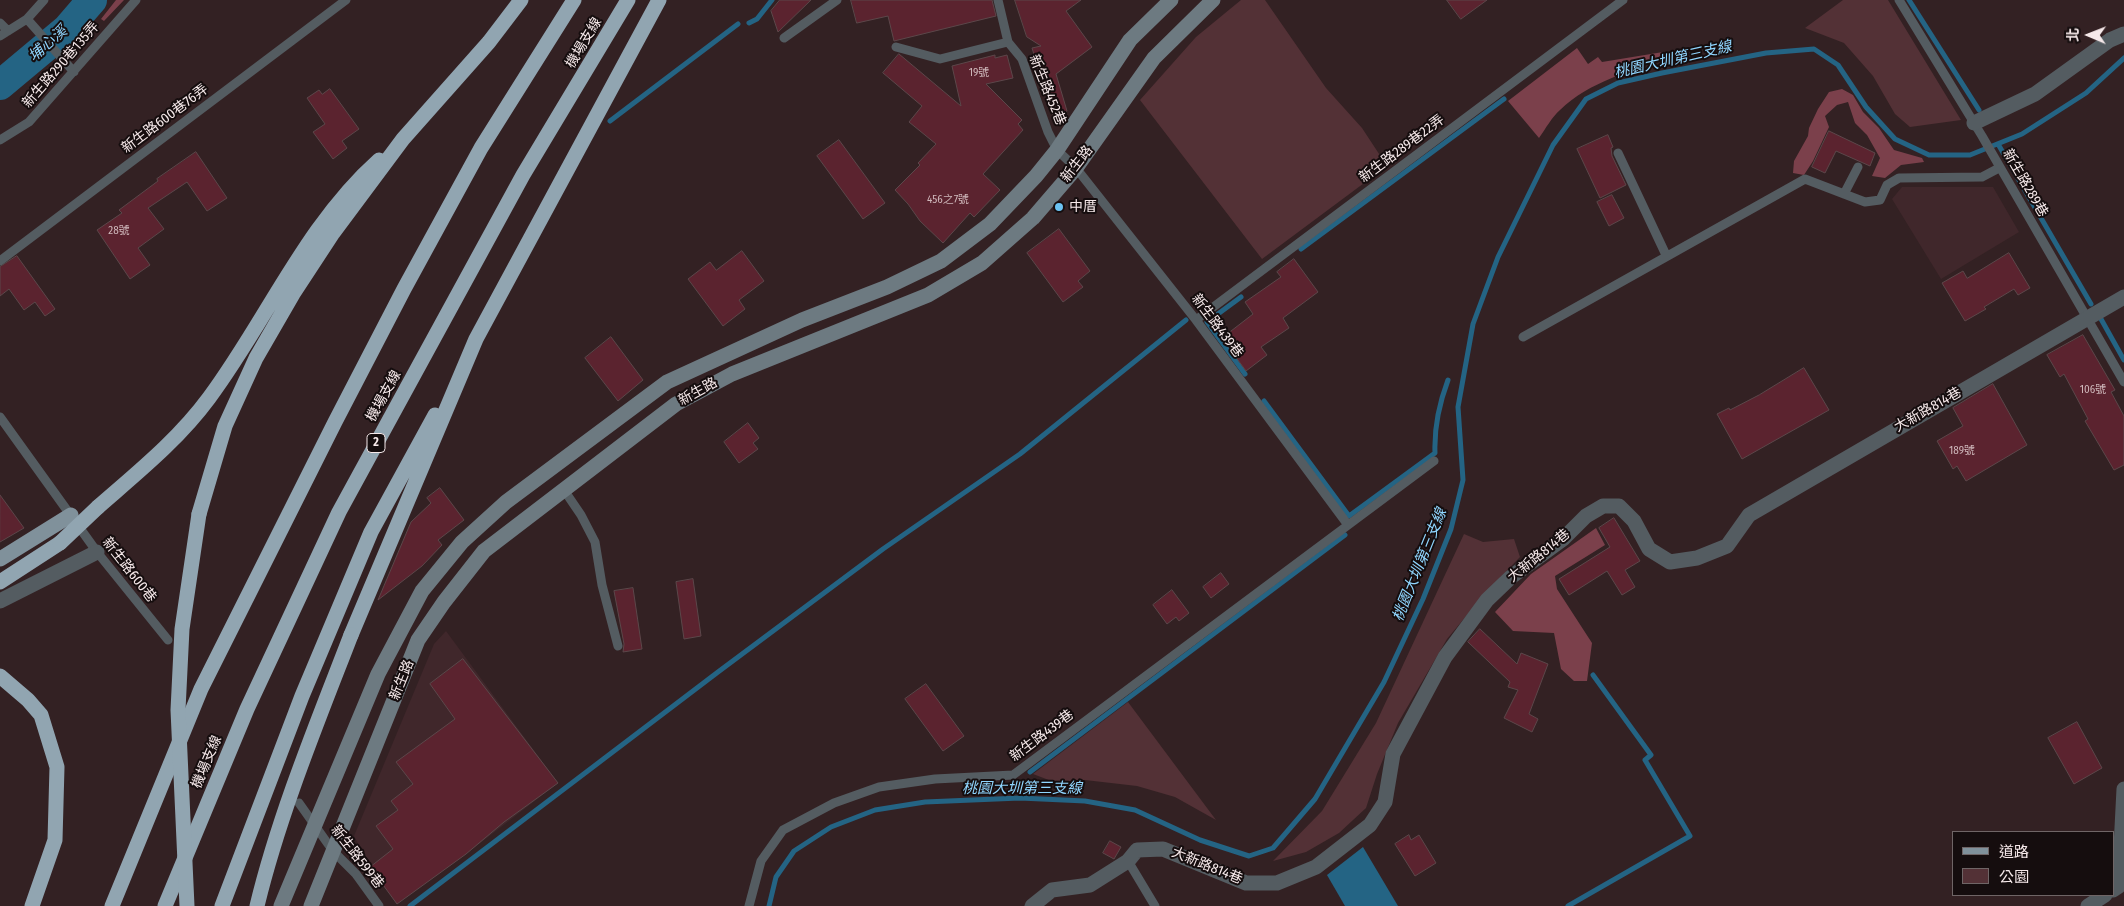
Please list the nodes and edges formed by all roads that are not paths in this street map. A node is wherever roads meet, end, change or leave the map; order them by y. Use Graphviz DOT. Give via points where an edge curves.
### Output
graph roads {
  1 [pos="44,0"];
  2 [pos="136,0"];
  3 [pos="346,0"];
  4 [pos="521,0"];
  5 [pos="574,0"];
  6 [pos="628,0"];
  7 [pos="659,0"];
  8 [pos="837,0"];
  9 [pos="998,0"];
  10 [pos="1171,0"];
  11 [pos="1213,0"];
  12 [pos="1624,0"];
  13 [pos="1899,0"];
  14 [pos="27,19"];
  15 [pos="0,23"];
  16 [pos="4,34"];
  17 [pos="2124,34"];
  18 [pos="784,38"];
  19 [pos="1008,42"];
  20 [pos="896,47"];
  21 [pos="74,72"];
  22 [pos="1974,123"];
  23 [pos="0,140"];
  24 [pos="403,140"];
  25 [pos="1057,150"];
  26 [pos="1618,153"];
  27 [pos="1858,167"];
  28 [pos="1076,168"];
  29 [pos="1999,168"];
  30 [pos="1844,194"];
  31 [pos="1666,255"];
  32 [pos="0,261"];
  33 [pos="2124,297"];
  34 [pos="2087,317"];
  35 [pos="1196,320"];
  36 [pos="1523,337"];
  37 [pos="476,339"];
  38 [pos="2124,382"];
  39 [pos="0,417"];
  40 [pos="1434,461"];
  41 [pos="564,490"];
  42 [pos="70,516"];
  43 [pos="1348,525"];
  44 [pos="97,552"];
  45 [pos="0,559"];
  46 [pos="0,582"];
  47 [pos="0,600"];
  48 [pos="168,640"];
  49 [pos="618,646"];
  50 [pos="0,676"];
  51 [pos="2124,789"];
  52 [pos="299,803"];
  53 [pos="315,824"];
  54 [pos="334,851"];
  55 [pos="1128,860"];
  56 [pos="2114,889"];
  57 [pos="2103,896"];
  58 [pos="32,906"];
  59 [pos="112,906"];
  60 [pos="165,906"];
  61 [pos="188,906"];
  62 [pos="222,906"];
  63 [pos="257,906"];
  64 [pos="281,906"];
  65 [pos="311,906"];
  66 [pos="379,906"];
  67 [pos="749,906"];
  68 [pos="1032,906"];
  69 [pos="1155,906"];
  70 [pos="2088,906"];
  1 -- 14 [label="lane"];
  2 -- 21 [label="lane, 新生路290巷135弄"];
  3 -- 32 [label="lane, 新生路600巷76弄"];
  4 -- 24 [label="highway" via="490,42"];
  5 -- 59 [label="highway" via="481,148 335,422 201,689"];
  6 -- 60 [label="highway, 機場支線 / 2" via="523,175 339,512 246,710"];
  7 -- 37 [label="highway"];
  8 -- 18 [label="lane"];
  9 -- 19 [label="lane, 新生路452巷"];
  10 -- 25 [label="main road, 新生路" via="1130,40"];
  11 -- 28 [label="main road, 新生路" via="1154,58"];
  12 -- 35 [label="lane, 新生路289巷22弄"];
  13 -- 22 [label="lane, 新生路289巷"];
  14 -- 16 [label="lane"];
  14 -- 21 [label="lane"];
  15 -- 16 [label="lane"];
  17 -- 22 [label="street" via="2110,40 2035,94"];
  19 -- 20 [label="lane" via="940,59"];
  19 -- 25 [label="lane, 新生路452巷" via="1022,59"];
  21 -- 23 [label="lane, 新生路290巷135弄" via="29,122"];
  22 -- 29 [label="lane, 新生路289巷"];
  24 -- 46 [label="highway, bridge" via="360,177 335,208 305,248 239,354 208,398 166,448 60,543"];
  24 -- 61 [label="highway, bridge" via="333,233 256,358 225,426 199,514 182,629 178,710"];
  25 -- 28 [label="lane, 新生路439巷"];
  25 -- 53 [label="main road, 新生路" via="990,224 941,261 667,382 506,502 462,542 422,591 378,674"];
  26 -- 31 [label="lane"];
  27 -- 30 [label="lane"];
  28 -- 35 [label="lane, 新生路439巷"];
  28 -- 41 [label="main road, 新生路" via="1034,218 982,263 928,295 732,374 676,404"];
  29 -- 30 [label="lane" via="1982,178 1900,178 1887,185 1880,200 1865,202"];
  29 -- 34 [label="lane, 新生路289巷"];
  30 -- 31 [label="lane" via="1805,179"];
  31 -- 36 [label="lane"];
  33 -- 34 [label="street, 大新路814巷"];
  34 -- 38 [label="lane, 新生路289巷"];
  34 -- 55 [label="street, 大新路814巷" via="1749,515 1727,546 1697,558 1670,562 1649,549 1634,521 1619,506 1603,506 1586,516 1563,539 1487,600 1445,657 1393,754 1385,802 1370,825 1316,866 1277,883 1246,883 1164,848 1137,850"];
  35 -- 43 [label="lane, 新生路439巷"];
  37 -- 62 [label="highway" via="371,532 302,696"];
  37 -- 63 [label="highway, bridge" via="351,635 303,761"];
  39 -- 42 [label="lane"];
  40 -- 43 [label="lane, 新生路439巷"];
  41 -- 49 [label="lane" via="582,515 595,542"];
  41 -- 54 [label="main road, 新生路" via="484,551 418,640"];
  42 -- 44 [label="lane, 新生路600巷"];
  42 -- 45 [label="main road"];
  43 -- 67 [label="lane, 新生路439巷" via="1013,775 935,779 880,787 834,803 783,830 761,861"];
  44 -- 47 [label="street"];
  44 -- 48 [label="lane, 新生路600巷"];
  50 -- 58 [label="highway" via="41,715 58,767 55,840"];
  51 -- 56 [label="street" via="2119,886"];
  52 -- 53 [label="lane"];
  53 -- 54 [label="lane, 新生路599巷"];
  53 -- 64 [label="main road, 新生路"];
  54 -- 65 [label="main road, 新生路"];
  54 -- 66 [label="lane, 新生路599巷"];
  55 -- 68 [label="street, 大新路814巷" via="1090,885 1052,890"];
  55 -- 69 [label="lane"];
  57 -- 70 [label="street"];
}
